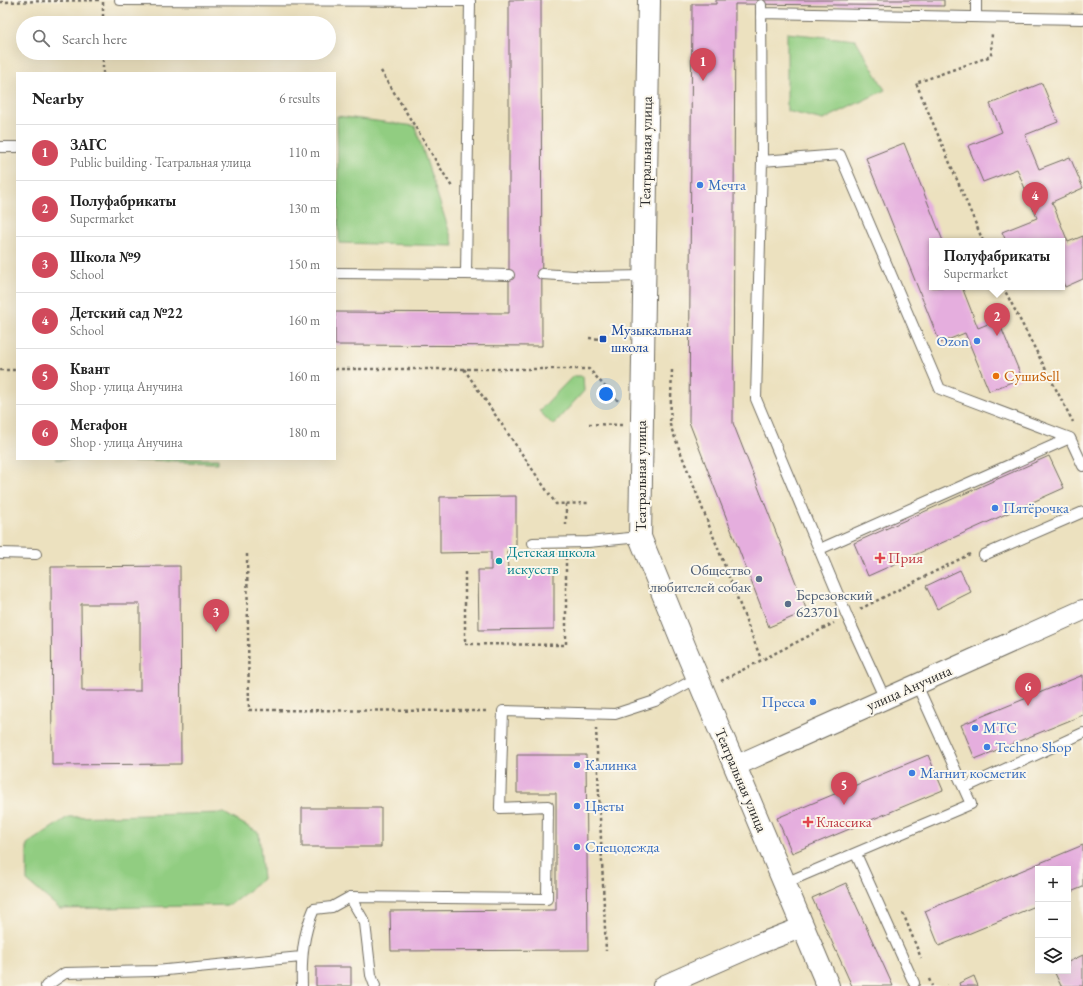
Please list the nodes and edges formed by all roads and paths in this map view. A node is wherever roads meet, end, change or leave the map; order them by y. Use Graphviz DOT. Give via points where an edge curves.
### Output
graph roads {
  1 [pos="100,0"];
  2 [pos="103,0"];
  3 [pos="120,0"];
  4 [pos="649,0"];
  5 [pos="976,0"];
  6 [pos="0,2"];
  7 [pos="103,16"];
  8 [pos="976,17"];
  9 [pos="992,17"];
  10 [pos="1083,19"];
  11 [pos="103,60"];
  12 [pos="381,71"];
  13 [pos="103,72"];
  14 [pos="0,147"];
  15 [pos="16,147"];
  16 [pos="762,161"];
  17 [pos="466,211"];
  18 [pos="982,238"];
  19 [pos="336,272"];
  20 [pos="466,274"];
  21 [pos="542,274"];
  22 [pos="509,275"];
  23 [pos="644,276"];
  24 [pos="1005,290"];
  25 [pos="589,338"];
  26 [pos="603,339"];
  27 [pos="336,369"];
  28 [pos="464,369"];
  29 [pos="0,370"];
  30 [pos="16,370"];
  31 [pos="672,370"];
  32 [pos="589,424"];
  33 [pos="641,425"];
  34 [pos="1076,428"];
  35 [pos="1070,438"];
  36 [pos="1083,466"];
  37 [pos="588,503"];
  38 [pos="566,504"];
  39 [pos="1083,512"];
  40 [pos="640,537"];
  41 [pos="533,543"];
  42 [pos="566,543"];
  43 [pos="820,549"];
  44 [pos="0,553"];
  45 [pos="980,553"];
  46 [pos="36,554"];
  47 [pos="247,554"];
  48 [pos="465,572"];
  49 [pos="1083,610"];
  50 [pos="847,616"];
  51 [pos="697,678"];
  52 [pos="917,685"];
  53 [pos="885,699"];
  54 [pos="503,711"];
  55 [pos="595,713"];
  56 [pos="1083,733"];
  57 [pos="735,766"];
  58 [pos="964,788"];
  59 [pos="856,854"];
  60 [pos="785,883"];
  61 [pos="350,897"];
  62 [pos="903,913"];
  63 [pos="803,928"];
  64 [pos="606,951"];
  65 [pos="301,957"];
  66 [pos="924,964"];
  67 [pos="926,971"];
  68 [pos="914,983"];
  69 [pos="46,986"];
  70 [pos="302,986"];
  71 [pos="375,986"];
  72 [pos="663,986"];
  73 [pos="828,986"];
  74 [pos="932,986"];
  1 -- 6 [label="path"];
  2 -- 7 [label="path"];
  3 -- 17 [label="lane" via="470,1"];
  4 -- 23 [label="street, Театральная улица"];
  5 -- 8 [label="lane"];
  8 -- 9 [label="lane"];
  8 -- 16 [label="lane" via="761,9"];
  9 -- 10 [label="lane"];
  9 -- 18 [label="path" via="991,56 916,83"];
  11 -- 13 [label="path"];
  12 -- 17 [label="path"];
  14 -- 15 [label="lane"];
  16 -- 35 [label="lane" via="840,155 940,389"];
  16 -- 43 [label="lane" via="756,399"];
  17 -- 20 [label="lane"];
  19 -- 20 [label="lane"];
  20 -- 22 [label="lane"];
  21 -- 23 [label="lane"];
  23 -- 33 [label="street, Театральная улица"];
  24 -- 34 [label="path"];
  25 -- 26 [label="path"];
  27 -- 28 [label="path"];
  28 -- 33 [label="path" via="589,369"];
  28 -- 38 [label="path" via="556,504"];
  29 -- 30 [label="path"];
  31 -- 50 [label="path" via="670,425 761,659"];
  32 -- 33 [label="path"];
  33 -- 40 [label="street, Театральная улица"];
  35 -- 36 [label="lane"];
  35 -- 43 [label="lane"];
  37 -- 38 [label="path"];
  38 -- 42 [label="path"];
  39 -- 45 [label="lane"];
  40 -- 42 [label="lane"];
  40 -- 51 [label="street, Театральная улица"];
  41 -- 42 [label="lane"];
  42 -- 48 [label="path" via="566,645 464,644"];
  43 -- 50 [label="lane"];
  44 -- 46 [label="lane"];
  45 -- 50 [label="path"];
  47 -- 54 [label="path" via="249,710"];
  49 -- 52 [label="street, улица Анучина"];
  50 -- 53 [label="lane"];
  51 -- 55 [label="lane" via="655,701 615,714"];
  51 -- 57 [label="street, Театральная улица"];
  52 -- 53 [label="street, улица Анучина"];
  52 -- 58 [label="lane"];
  53 -- 57 [label="street, улица Анучина"];
  54 -- 55 [label="lane"];
  54 -- 61 [label="lane" via="500,808 548,806 547,899"];
  55 -- 64 [label="path"];
  56 -- 58 [label="lane"];
  57 -- 60 [label="street, Театральная улица"];
  58 -- 59 [label="lane" via="971,804"];
  59 -- 60 [label="lane"];
  59 -- 68 [label="lane"];
  60 -- 63 [label="street, Театральная улица"];
  61 -- 65 [label="lane" via="332,907 314,909 307,926"];
  61 -- 71 [label="lane" via="365,923 371,975"];
  62 -- 66 [label="path"];
  63 -- 72 [label="street" via="756,945"];
  63 -- 73 [label="street, Театральная улица"];
  65 -- 69 [label="lane" via="156,971 65,973"];
  65 -- 70 [label="lane"];
  67 -- 74 [label="path"];
}
